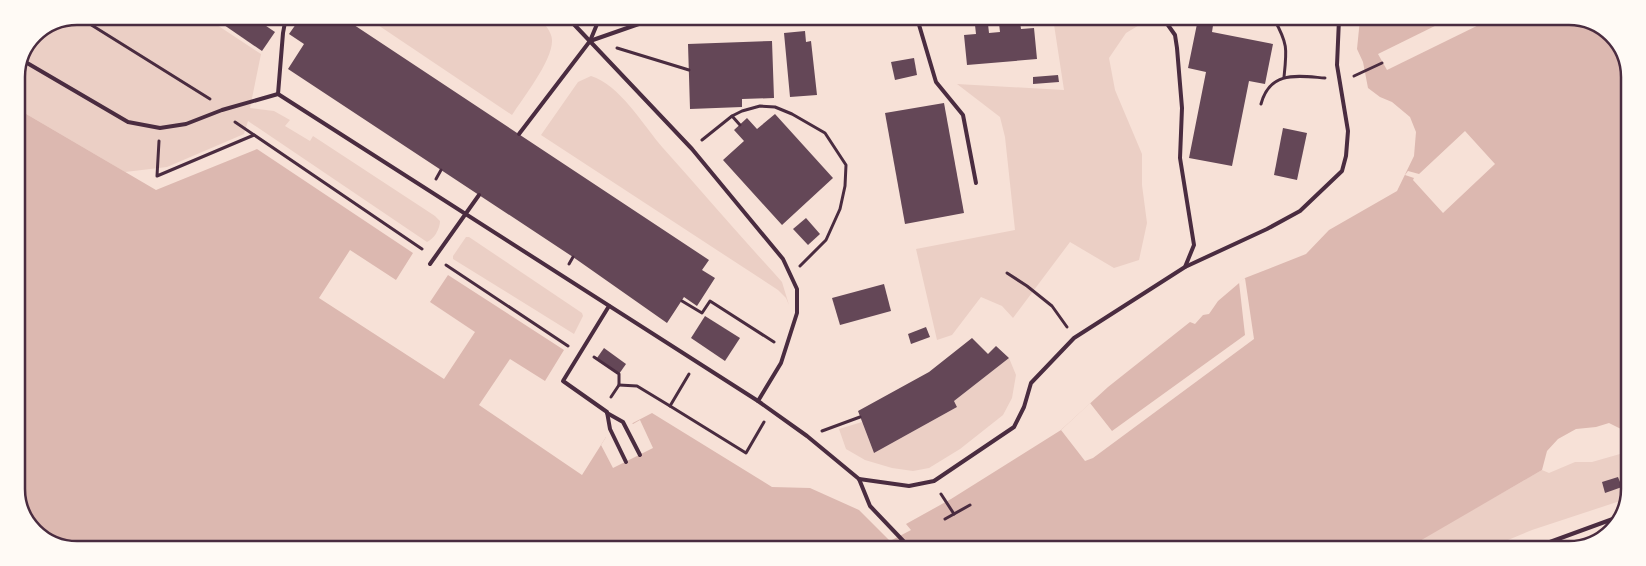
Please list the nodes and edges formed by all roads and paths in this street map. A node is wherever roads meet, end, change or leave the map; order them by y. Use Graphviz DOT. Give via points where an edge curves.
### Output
graph roads {
  1 [pos="92,25"];
  2 [pos="284,25"];
  3 [pos="575,25"];
  4 [pos="597,25"];
  5 [pos="636,25"];
  6 [pos="919,25"];
  7 [pos="1168,25"];
  8 [pos="1277,25"];
  9 [pos="1339,25"];
  10 [pos="590,41"];
  11 [pos="27,63"];
  12 [pos="1382,63"];
  13 [pos="689,70"];
  14 [pos="1284,77"];
  15 [pos="1349,78"];
  16 [pos="1340,79"];
  17 [pos="278,94"];
  18 [pos="206,96"];
  19 [pos="1261,104"];
  20 [pos="222,110"];
  21 [pos="732,116"];
  22 [pos="740,125"];
  23 [pos="160,128"];
  24 [pos="519,134"];
  25 [pos="255,135"];
  26 [pos="692,149"];
  27 [pos="976,183"];
  28 [pos="479,195"];
  29 [pos="466,214"];
  30 [pos="434,258"];
  31 [pos="430,264"];
  32 [pos="1185,266"];
  33 [pos="1007,273"];
  34 [pos="790,274"];
  35 [pos="682,300"];
  36 [pos="609,306"];
  37 [pos="1074,338"];
  38 [pos="785,349"];
  39 [pos="580,354"];
  40 [pos="697,362"];
  41 [pos="619,385"];
  42 [pos="758,401"];
  43 [pos="670,406"];
  44 [pos="772,410"];
  45 [pos="607,412"];
  46 [pos="860,417"];
  47 [pos="807,436"];
  48 [pos="640,455"];
  49 [pos="626,462"];
  50 [pos="859,479"];
  51 [pos="944,499"];
  52 [pos="970,505"];
  53 [pos="954,514"];
  54 [pos="945,519"];
  55 [pos="1611,520"];
  56 [pos="903,541"];
  57 [pos="1553,541"];
  1 -- 18 [label="path"];
  2 -- 17 [label="lane"];
  3 -- 10 [label="lane"];
  4 -- 10 [label="lane"];
  5 -- 10 [label="lane"];
  6 -- 27 [label="lane" via="936,82 963,115"];
  7 -- 32 [label="lane" via="1175,35 1177,48 1182,108 1180,158 1194,245"];
  8 -- 14 [label="path" via="1287,51"];
  9 -- 16 [label="lane" via="1337,65"];
  10 -- 13 [label="path"];
  10 -- 24 [label="lane"];
  10 -- 26 [label="lane"];
  11 -- 23 [label="lane" via="128,122"];
  12 -- 15 [label="path"];
  14 -- 16 [label="path"];
  14 -- 19 [label="path" via="1264,93"];
  16 -- 32 [label="lane" via="1348,131 1342,171 1300,211"];
  17 -- 20 [label="lane"];
  17 -- 29 [label="lane"];
  20 -- 23 [label="lane" via="186,124"];
  20 -- 25 [label="path"];
  21 -- 22 [label="path"];
  21 -- 26 [label="path"];
  21 -- 34 [label="path" via="760,106 775,107 792,114 825,133 846,165 840,209 826,240"];
  23 -- 25 [label="path" via="157,176"];
  25 -- 30 [label="path"];
  26 -- 34 [label="lane" via="783,259"];
  28 -- 29 [label="lane"];
  29 -- 30 [label="lane"];
  29 -- 36 [label="lane"];
  30 -- 31 [label="lane"];
  30 -- 39 [label="path"];
  32 -- 37 [label="lane"];
  33 -- 37 [label="path" via="1052,306"];
  34 -- 38 [label="lane" via="797,289 797,313"];
  35 -- 38 [label="path" via="702,313 710,301"];
  36 -- 39 [label="lane"];
  36 -- 40 [label="lane"];
  37 -- 50 [label="lane" via="1031,383 1014,427 934,481 909,486"];
  38 -- 42 [label="lane" via="781,363"];
  39 -- 41 [label="path" via="597,358 620,374"];
  39 -- 45 [label="lane" via="562,381"];
  40 -- 42 [label="lane"];
  40 -- 43 [label="path"];
  41 -- 43 [label="path" via="637,386"];
  41 -- 45 [label="path"];
  42 -- 44 [label="lane"];
  43 -- 44 [label="path" via="746,453"];
  44 -- 47 [label="lane"];
  45 -- 48 [label="lane" via="624,422"];
  45 -- 49 [label="lane" via="610,428"];
  46 -- 47 [label="path"];
  47 -- 50 [label="lane"];
  50 -- 56 [label="lane" via="870,506"];
  51 -- 53 [label="path"];
  52 -- 53 [label="path"];
  53 -- 54 [label="path"];
  55 -- 57 [label="lane"];
}
